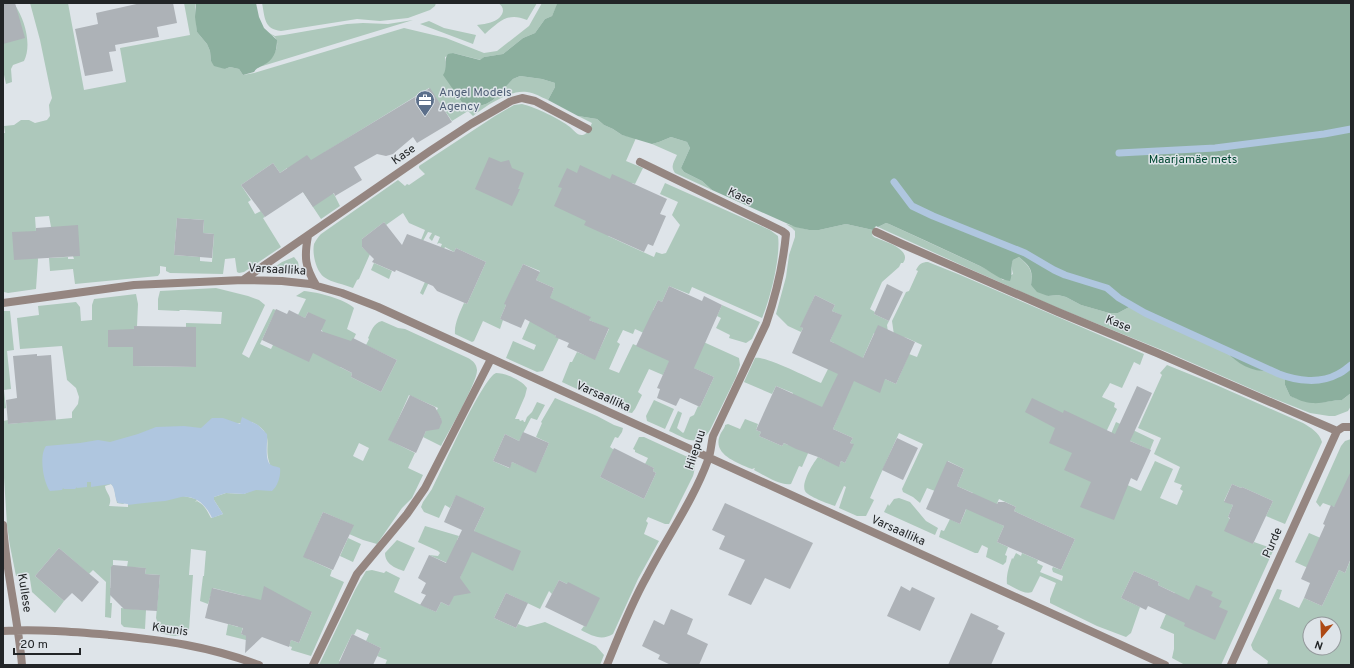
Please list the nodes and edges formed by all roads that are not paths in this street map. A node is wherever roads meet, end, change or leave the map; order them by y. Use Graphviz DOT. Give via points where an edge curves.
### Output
graph roads {
  1 [pos="588,129"];
  2 [pos="640,162"];
  3 [pos="876,232"];
  4 [pos="786,234"];
  5 [pos="308,236"];
  6 [pos="243,280"];
  7 [pos="316,285"];
  8 [pos="3,303"];
  9 [pos="491,359"];
  10 [pos="1351,427"];
  11 [pos="1337,431"];
  12 [pos="709,458"];
  13 [pos="3,525"];
  14 [pos="18,630"];
  15 [pos="3,631"];
  16 [pos="22,665"];
  17 [pos="259,665"];
  18 [pos="313,665"];
  19 [pos="607,665"];
  20 [pos="1165,665"];
  21 [pos="1232,665"];
  1 -- 5 [label="street, Kase" via="534,101 517,99 471,124"];
  2 -- 4 [label="street, Kase"];
  3 -- 11 [label="street, Kase"];
  4 -- 12 [label="street, Hiiepuu" via="781,270 766,324 713,436"];
  5 -- 6 [label="street, Kase"];
  5 -- 7 [label="street" via="306,264"];
  6 -- 7 [label="street, Varsaallika"];
  6 -- 8 [label="street, Varsaallika" via="134,284"];
  7 -- 9 [label="street, Varsaallika" via="378,307"];
  9 -- 12 [label="street, Varsaallika"];
  9 -- 18 [label="street" via="425,488 407,514 357,574"];
  10 -- 11 [label="street" via="1343,427"];
  11 -- 21 [label="street, Purde"];
  12 -- 19 [label="street, Hiiepuu" via="634,600"];
  12 -- 20 [label="street, Varsaallika"];
  13 -- 14 [label="street, Kullese"];
  14 -- 15 [label="street, Kaunis"];
  14 -- 16 [label="street, Kullese"];
  14 -- 17 [label="street, Kaunis" via="64,631 167,641 220,652"];
}
